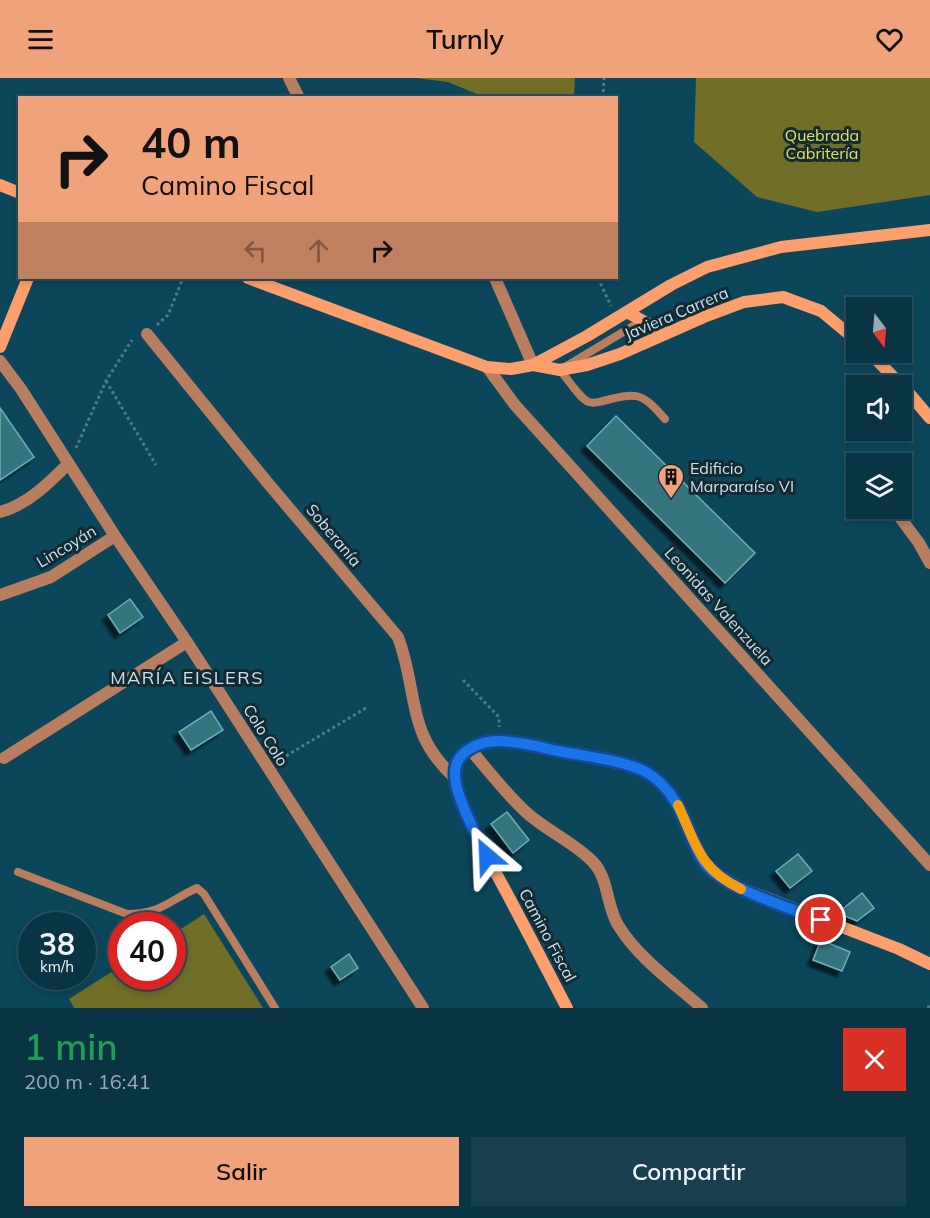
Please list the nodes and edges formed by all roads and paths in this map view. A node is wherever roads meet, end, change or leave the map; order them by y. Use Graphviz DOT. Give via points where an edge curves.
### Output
graph roads {
  1 [pos="290,78"];
  2 [pos="604,78"];
  3 [pos="298,96"];
  4 [pos="603,96"];
  5 [pos="0,185"];
  6 [pos="18,192"];
  7 [pos="930,230"];
  8 [pos="28,279"];
  9 [pos="183,279"];
  10 [pos="251,279"];
  11 [pos="495,279"];
  12 [pos="599,279"];
  13 [pos="622,315"];
  14 [pos="643,320"];
  15 [pos="846,332"];
  16 [pos="147,334"];
  17 [pos="666,334"];
  18 [pos="0,347"];
  19 [pos="0,362"];
  20 [pos="880,363"];
  21 [pos="533,364"];
  22 [pos="487,367"];
  23 [pos="560,370"];
  24 [pos="106,381"];
  25 [pos="930,418"];
  26 [pos="665,419"];
  27 [pos="68,464"];
  28 [pos="156,465"];
  29 [pos="0,513"];
  30 [pos="901,519"];
  31 [pos="115,536"];
  32 [pos="930,563"];
  33 [pos="0,595"];
  34 [pos="187,642"];
  35 [pos="463,680"];
  36 [pos="366,708"];
  37 [pos="498,741"];
  38 [pos="469,748"];
  39 [pos="4,758"];
  40 [pos="267,768"];
  41 [pos="455,777"];
  42 [pos="930,865"];
  43 [pos="18,872"];
  44 [pos="930,964"];
  45 [pos="275,1008"];
  46 [pos="423,1008"];
  47 [pos="567,1008"];
  48 [pos="702,1008"];
  1 -- 3 [label="street"];
  2 -- 4 [label="path"];
  5 -- 6 [label="street"];
  7 -- 13 [label="street" via="781,248 737,258 694,272"];
  8 -- 18 [label="street"];
  9 -- 16 [label="path" via="168,315"];
  10 -- 22 [label="street"];
  11 -- 21 [label="street"];
  12 -- 13 [label="path"];
  13 -- 14 [label="street"];
  13 -- 21 [label="street"];
  14 -- 17 [label="street"];
  14 -- 23 [label="lane"];
  15 -- 17 [label="street, Javiera Carrera" via="821,311 783,297 744,302"];
  16 -- 24 [label="path" via="135,335"];
  16 -- 41 [label="street, Soberanía" via="394,632 404,652 420,731 428,748"];
  17 -- 23 [label="street, Javiera Carrera" via="620,354"];
  19 -- 27 [label="street, Colo Colo"];
  20 -- 25 [label="street"];
  21 -- 22 [label="street" via="511,369"];
  21 -- 23 [label="street, Javiera Carrera"];
  22 -- 42 [label="street, Leonidas Valenzuela" via="515,405"];
  23 -- 26 [label="lane" via="589,402 630,394 639,396"];
  24 -- 27 [label="path"];
  24 -- 28 [label="path"];
  27 -- 29 [label="street" via="51,482"];
  27 -- 31 [label="street, Colo Colo"];
  30 -- 32 [label="street"];
  31 -- 33 [label="street, Lincoyán" via="51,577"];
  31 -- 34 [label="street, Colo Colo"];
  34 -- 39 [label="street"];
  34 -- 40 [label="street, Colo Colo"];
  35 -- 37 [label="path" via="499,717"];
  36 -- 40 [label="path"];
  37 -- 38 [label="street"];
  37 -- 44 [label="street" via="614,762 646,772 669,791 698,853 722,877 738,887"];
  38 -- 41 [label="street"];
  38 -- 48 [label="street" via="527,813 594,863 604,880 616,922 626,937"];
  40 -- 46 [label="street, Colo Colo"];
  41 -- 47 [label="street, Camino Fiscal" via="481,843"];
  43 -- 45 [label="lane" via="127,914 158,910 197,888"];
}
